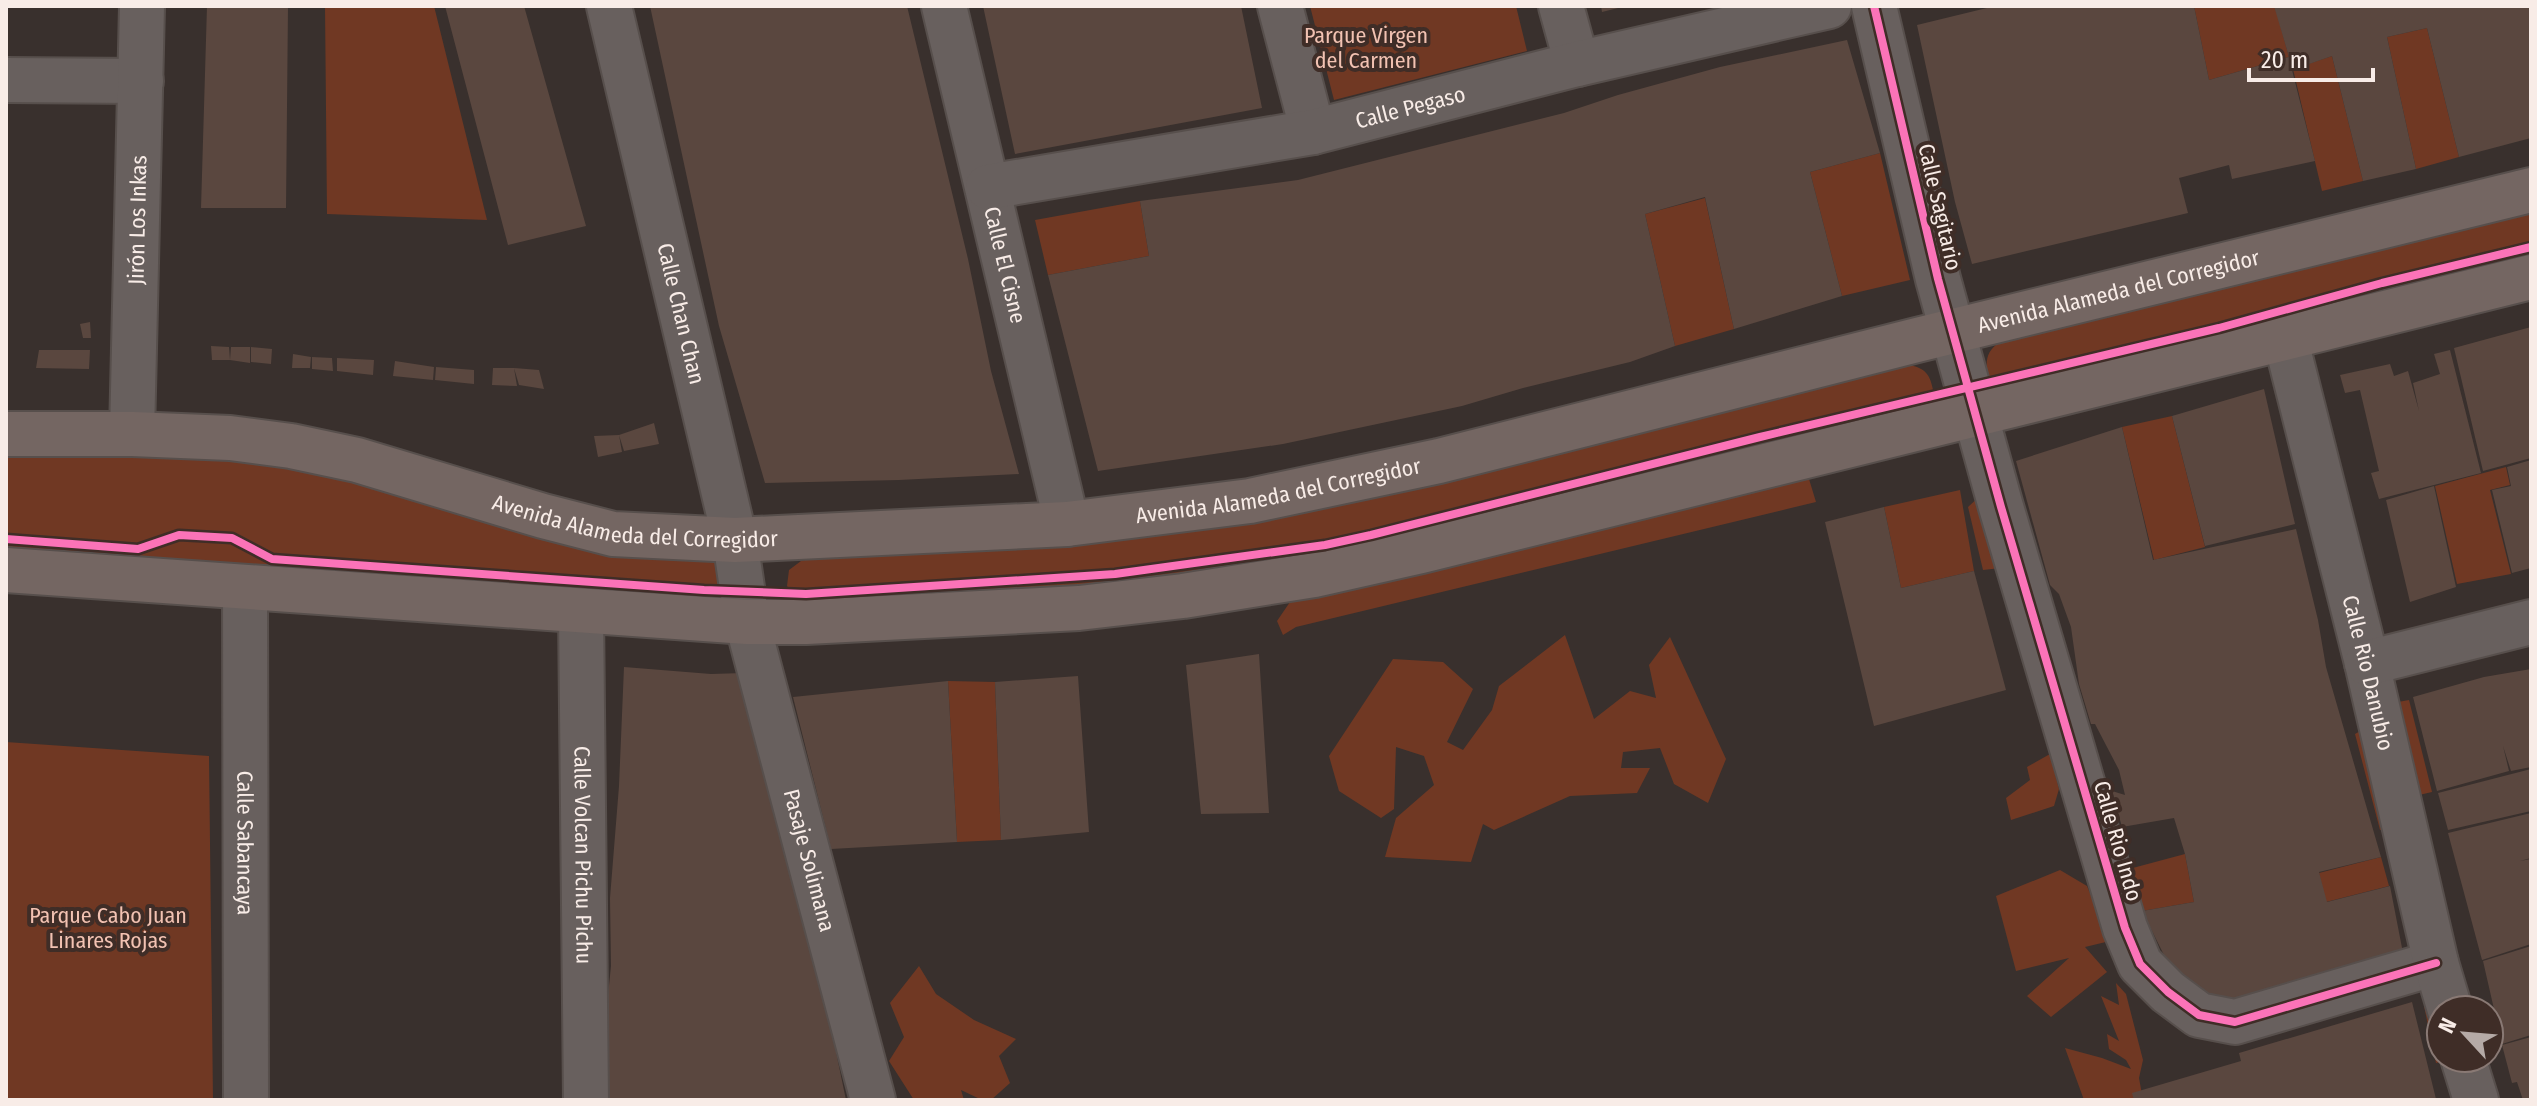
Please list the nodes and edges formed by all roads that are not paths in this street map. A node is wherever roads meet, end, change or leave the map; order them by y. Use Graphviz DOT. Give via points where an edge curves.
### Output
graph roads {
  1 [pos="142,6"];
  2 [pos="609,6"];
  3 [pos="944,6"];
  4 [pos="1280,6"];
  5 [pos="1561,6"];
  6 [pos="1829,6"];
  7 [pos="1874,6"];
  8 [pos="1577,64"];
  9 [pos="6,80"];
  10 [pos="141,81"];
  11 [pos="1313,132"];
  12 [pos="988,187"];
  13 [pos="2531,190"];
  14 [pos="2531,277"];
  15 [pos="1953,331"];
  16 [pos="2285,337"];
  17 [pos="1975,415"];
  18 [pos="6,434"];
  19 [pos="132,434"];
  20 [pos="1067,524"];
  21 [pos="735,540"];
  22 [pos="6,570"];
  23 [pos="245,587"];
  24 [pos="581,611"];
  25 [pos="747,622"];
  26 [pos="2531,622"];
  27 [pos="2367,663"];
  28 [pos="2436,963"];
  29 [pos="2445,994"];
  30 [pos="2468,1074"];
  31 [pos="246,1100"];
  32 [pos="586,1100"];
  33 [pos="873,1100"];
  34 [pos="2476,1100"];
  1 -- 10 [label="street, Jirón Los Inkas"];
  2 -- 21 [label="street, Calle Chan Chan"];
  3 -- 12 [label="street, Calle El Cisne"];
  4 -- 11 [label="street"];
  5 -- 8 [label="street"];
  6 -- 8 [label="street, Calle Pegaso"];
  7 -- 15 [label="street, Calle Sagitario"];
  8 -- 11 [label="street, Calle Pegaso"];
  9 -- 10 [label="street"];
  10 -- 19 [label="street, Jirón Los Inkas"];
  11 -- 12 [label="street, Calle Pegaso"];
  12 -- 20 [label="street, Calle El Cisne"];
  13 -- 15 [label="main road, Avenida Alameda del Corregidor"];
  14 -- 16 [label="main road"];
  15 -- 17 [label="street, Calle Sagitario"];
  15 -- 20 [label="main road, Avenida Alameda del Corregidor" via="1424,464 1250,501"];
  16 -- 17 [label="main road"];
  16 -- 27 [label="street, Calle Rio Danubio"];
  17 -- 25 [label="main road" via="1314,575 1079,608"];
  17 -- 28 [label="street, Calle Rio Indo" via="2125,928 2140,964 2199,1015 2235,1022"];
  18 -- 19 [label="main road, Avenida Alameda del Corregidor"];
  19 -- 21 [label="main road, Avenida Alameda del Corregidor" via="291,446 613,534"];
  20 -- 21 [label="main road, Avenida Alameda del Corregidor"];
  21 -- 25 [label="street, Calle Chan Chan"];
  22 -- 23 [label="main road"];
  23 -- 24 [label="main road"];
  23 -- 31 [label="street, Calle Sabancaya"];
  24 -- 25 [label="main road"];
  24 -- 32 [label="street, Calle Volcan Pichu Pichu"];
  25 -- 33 [label="street, Pasaje Solimana"];
  26 -- 27 [label="street"];
  27 -- 28 [label="street, Calle Rio Danubio"];
  28 -- 29 [label="street, Calle Rio Danubio"];
  30 -- 34 [label="street"];
}
